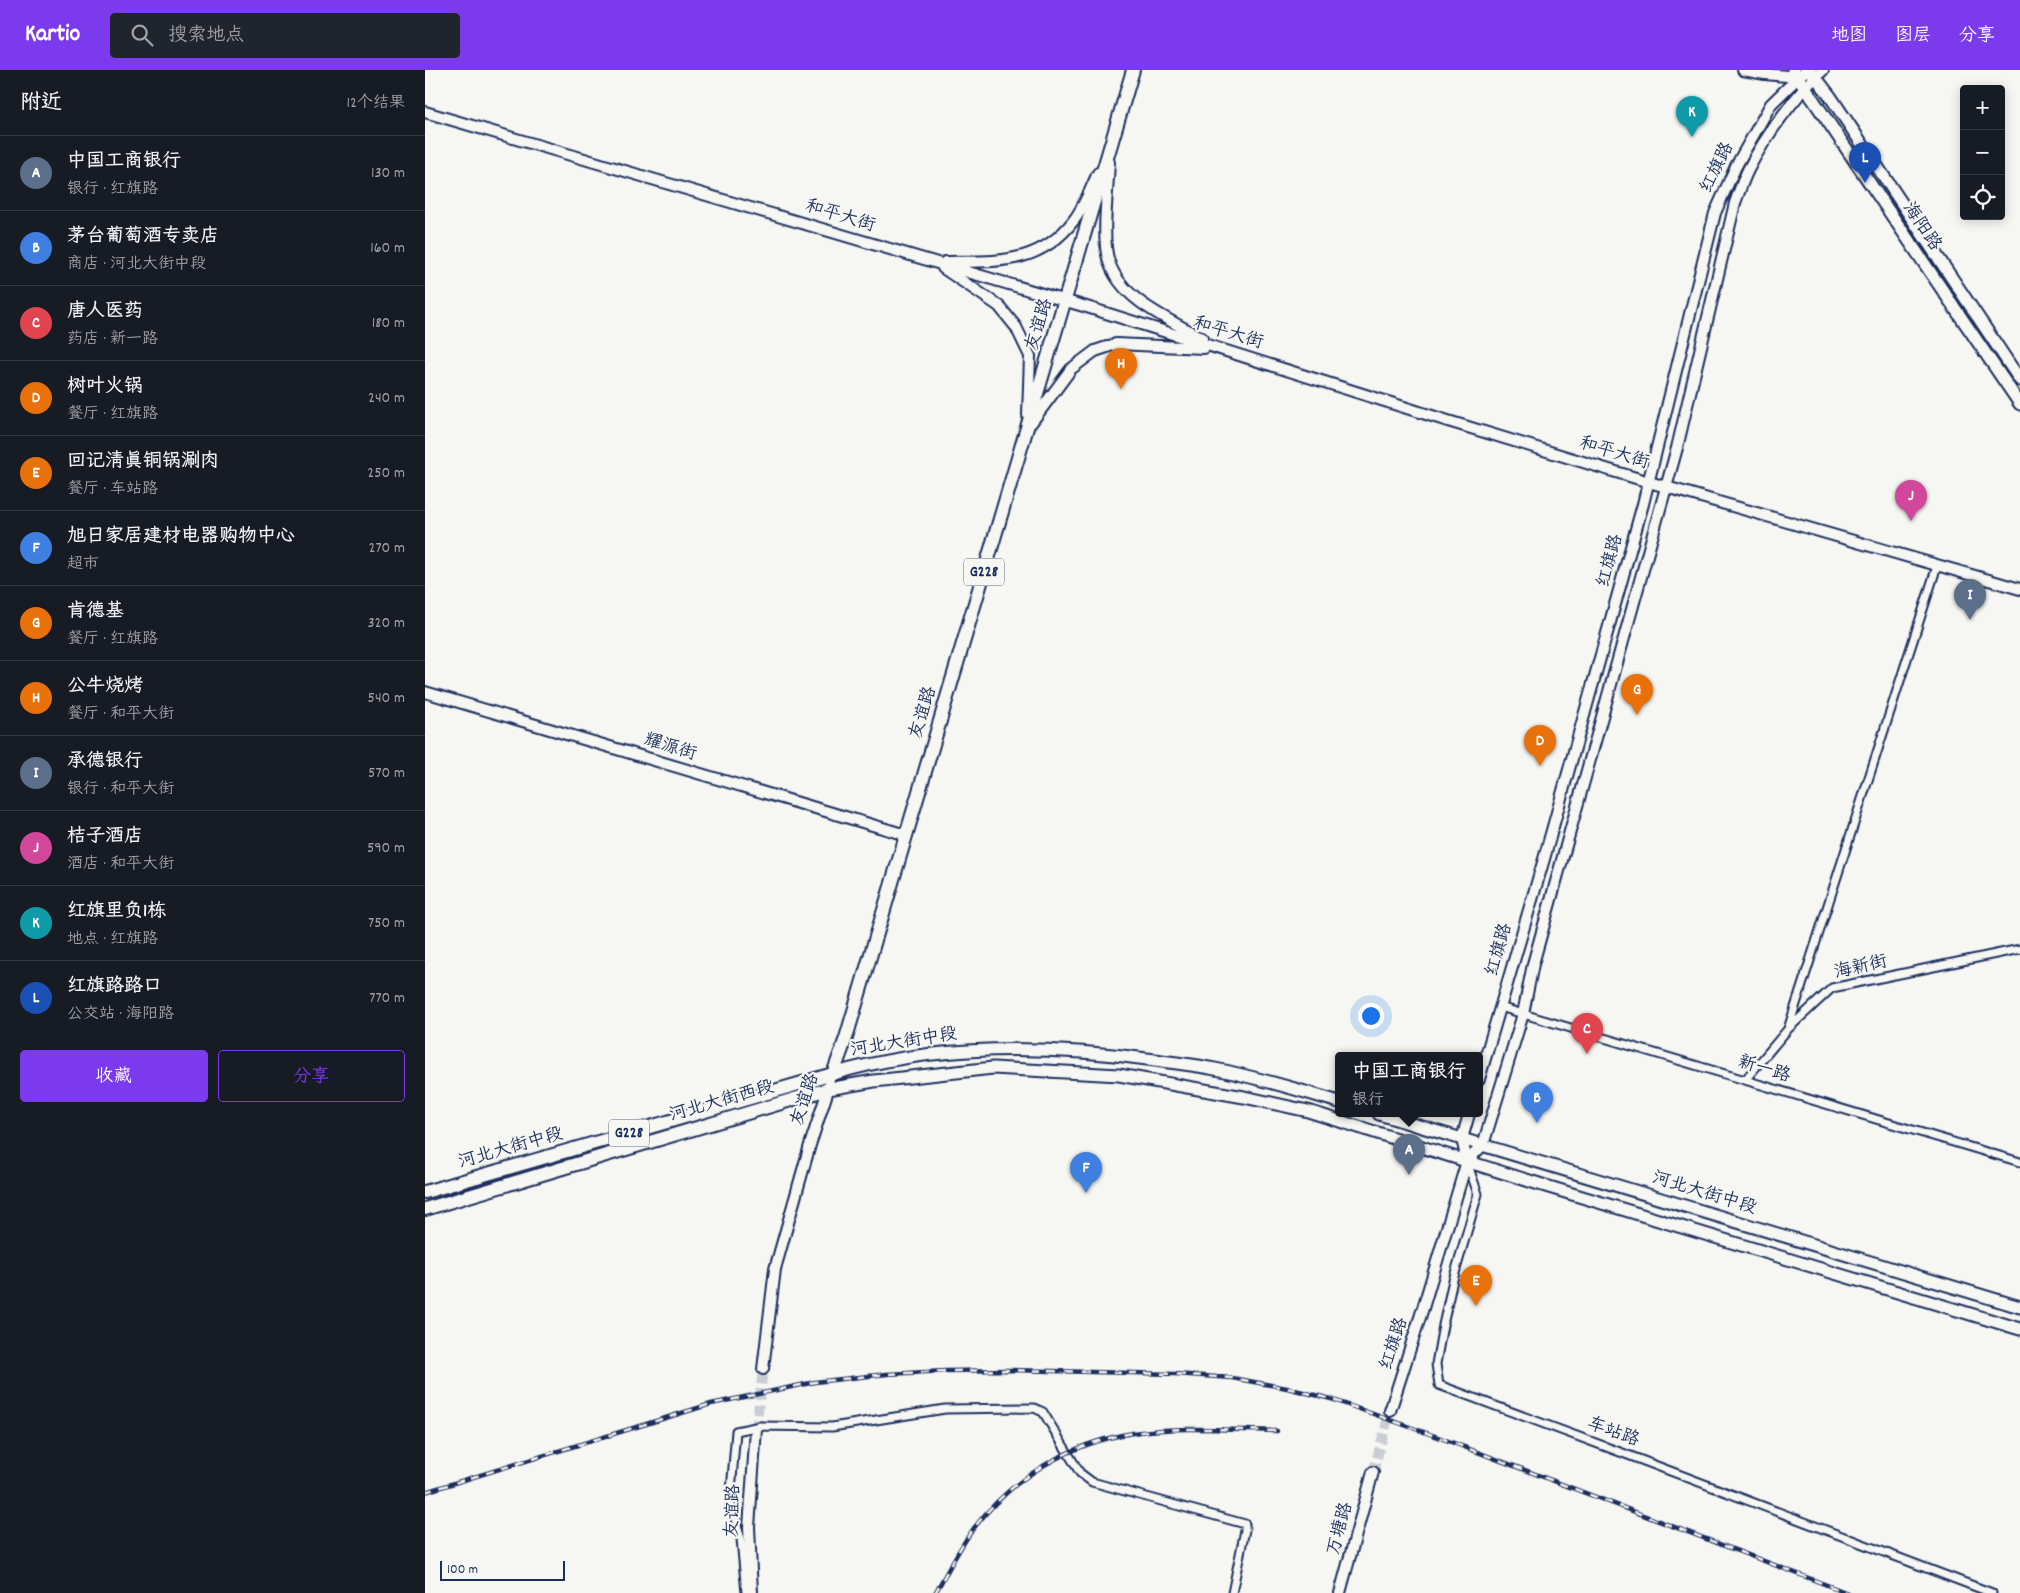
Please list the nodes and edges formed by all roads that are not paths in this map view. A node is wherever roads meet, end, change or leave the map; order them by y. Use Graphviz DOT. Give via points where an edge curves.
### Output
graph roads {
  1 [pos="1133,70"];
  2 [pos="1743,70"];
  3 [pos="1807,74"];
  4 [pos="425,112"];
  5 [pos="1110,152"];
  6 [pos="934,262"];
  7 [pos="1065,301"];
  8 [pos="1220,348"];
  9 [pos="2020,380"];
  10 [pos="2020,404"];
  11 [pos="1027,428"];
  12 [pos="1649,482"];
  13 [pos="1665,486"];
  14 [pos="1937,566"];
  15 [pos="2020,589"];
  16 [pos="425,692"];
  17 [pos="906,835"];
  18 [pos="2020,949"];
  19 [pos="1500,1007"];
  20 [pos="1523,1014"];
  21 [pos="1787,1029"];
  22 [pos="1483,1065"];
  23 [pos="833,1074"];
  24 [pos="1745,1080"];
  25 [pos="828,1089"];
  26 [pos="1335,1101"];
  27 [pos="1389,1117"];
  28 [pos="1468,1117"];
  29 [pos="1462,1138"];
  30 [pos="1483,1145"];
  31 [pos="1467,1161"];
  32 [pos="2020,1162"];
  33 [pos="425,1192"];
  34 [pos="425,1209"];
  35 [pos="2020,1307"];
  36 [pos="2020,1329"];
  37 [pos="763,1369"];
  38 [pos="1390,1411"];
  39 [pos="756,1430"];
  40 [pos="1373,1472"];
  41 [pos="745,1593"];
  42 [pos="752,1593"];
  43 [pos="1232,1593"];
  44 [pos="1341,1593"];
  45 [pos="1992,1593"];
  1 -- 5 [label="highway, 友谊路 / G228"];
  2 -- 3 [label="main road" via="1765,74"];
  3 -- 9 [label="main road, 海阳路"];
  3 -- 10 [label="main road, 海阳路"];
  3 -- 12 [label="main road, 红旗路" via="1771,104 1736,166 1715,213"];
  3 -- 13 [label="main road" via="1748,170 1735,202 1688,405"];
  4 -- 6 [label="main road, 和平大街"];
  5 -- 6 [label="main road" via="1074,220 1038,251 1009,261"];
  5 -- 7 [label="highway, 友谊路 / G228"];
  5 -- 8 [label="main road" via="1106,228 1109,261 1115,274 1122,286 1144,305"];
  6 -- 7 [label="main road, 和平大街"];
  6 -- 11 [label="main road" via="999,306 1016,327 1030,356"];
  7 -- 8 [label="main road, 和平大街"];
  7 -- 11 [label="highway, 友谊路 / G228"];
  8 -- 11 [label="main road" via="1116,344 1095,351 1071,369"];
  8 -- 12 [label="main road, 和平大街"];
  11 -- 17 [label="highway, 友谊路 / G228"];
  12 -- 13 [label="main road, 和平大街"];
  12 -- 19 [label="main road, 红旗路"];
  13 -- 14 [label="main road, 和平大街"];
  13 -- 20 [label="main road" via="1533,964"];
  14 -- 15 [label="main road, 和平大街"];
  14 -- 21 [label="street"];
  16 -- 17 [label="main road, 耀源街"];
  17 -- 23 [label="highway, 友谊路 / G228"];
  18 -- 21 [label="street, 海新街" via="1832,988"];
  19 -- 20 [label="street, 新一路"];
  19 -- 22 [label="main road, 红旗路"];
  20 -- 24 [label="street, 新一路"];
  20 -- 30 [label="main road"];
  21 -- 24 [label="street, 海新街"];
  23 -- 25 [label="main road, 友谊路"];
  23 -- 26 [label="main road, 河北大街中段" via="871,1062 935,1052 1062,1050 1214,1068"];
  23 -- 33 [label="highway, 河北大街中段 / G228"];
  24 -- 32 [label="street, 新一路"];
  25 -- 31 [label="main road" via="874,1080 993,1068 1119,1074 1308,1111"];
  25 -- 34 [label="highway, 河北大街西段 / G228"];
  25 -- 37 [label="main road, 友谊路" via="775,1270"];
  27 -- 29 [label="main road, 河北大街中段"];
  28 -- 29 [label="main road, 红旗路"];
  29 -- 30 [label="main road, 河北大街中段"];
  29 -- 31 [label="main road, 红旗路"];
  30 -- 31 [label="main road"];
  30 -- 35 [label="main road, 河北大街中段"];
  31 -- 36 [label="main road"];
  31 -- 38 [label="main road, 红旗路"];
  31 -- 45 [label="street, 车站路" via="1478,1194 1443,1325 1436,1364 1439,1385"];
  39 -- 42 [label="main road, 友谊路" via="749,1527"];
  40 -- 44 [label="main road, 万塘路"];
  41 -- 43 [label="street" via="741,1539 729,1503 736,1431 760,1426 831,1427 945,1409 1034,1408 1043,1412 1080,1473 1092,1482 1245,1524"];
}
